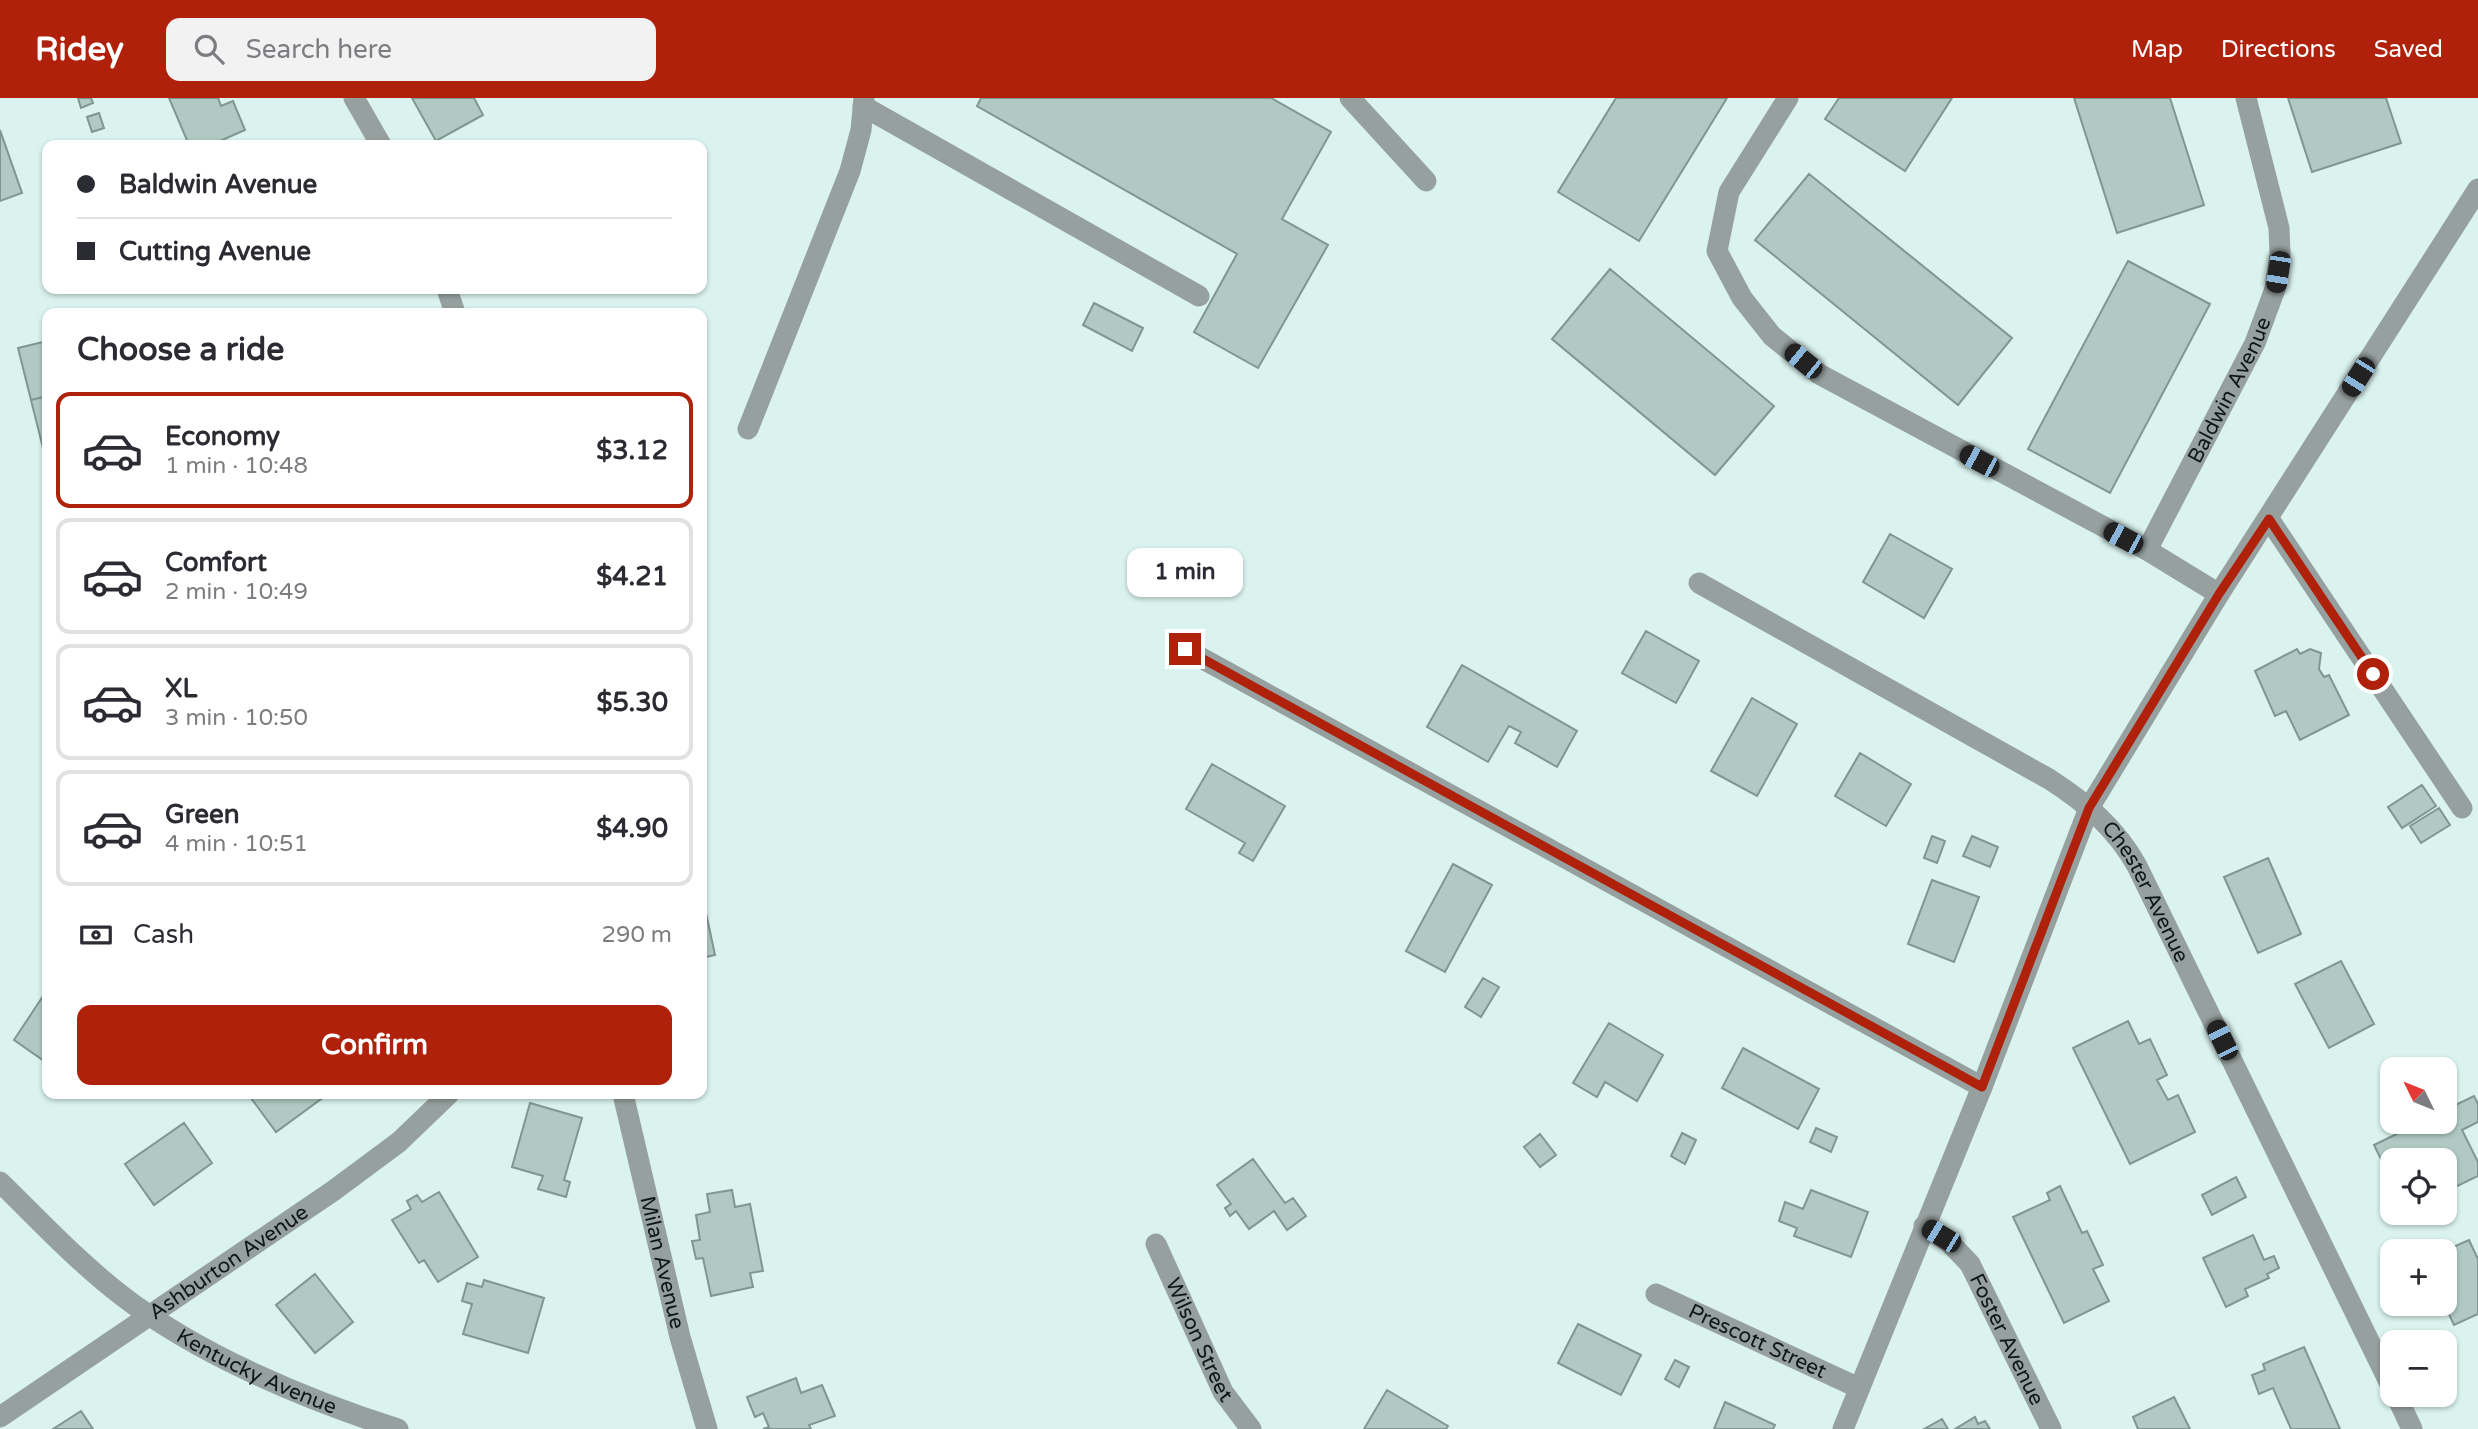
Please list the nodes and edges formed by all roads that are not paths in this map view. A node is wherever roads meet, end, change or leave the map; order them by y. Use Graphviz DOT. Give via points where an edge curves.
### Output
graph roads {
  1 [pos="354,98"];
  2 [pos="1350,98"];
  3 [pos="1788,98"];
  4 [pos="2246,98"];
  5 [pos="863,102"];
  6 [pos="378,140"];
  7 [pos="1426,181"];
  8 [pos="2478,189"];
  9 [pos="1199,296"];
  10 [pos="748,429"];
  11 [pos="2269,519"];
  12 [pos="2147,550"];
  13 [pos="1699,583"];
  14 [pos="2219,594"];
  15 [pos="1185,649"];
  16 [pos="2089,808"];
  17 [pos="2462,808"];
  18 [pos="1982,1087"];
  19 [pos="443,1099"];
  20 [pos="624,1099"];
  21 [pos="0,1182"];
  22 [pos="1924,1226"];
  23 [pos="1156,1244"];
  24 [pos="1656,1294"];
  25 [pos="150,1315"];
  26 [pos="2380,1363"];
  27 [pos="1859,1388"];
  28 [pos="2402,1407"];
  29 [pos="0,1417"];
  30 [pos="398,1429"];
  31 [pos="707,1429"];
  32 [pos="1251,1429"];
  33 [pos="1843,1429"];
  34 [pos="2050,1429"];
  35 [pos="2412,1429"];
  1 -- 6 [label="street"];
  2 -- 7 [label="street"];
  3 -- 12 [label="street" via="1729,192 1717,251 1742,298 1772,336 1819,374"];
  4 -- 12 [label="street, Baldwin Avenue" via="2279,228 2275,289 2255,343"];
  5 -- 9 [label="street"];
  5 -- 10 [label="street" via="850,171"];
  8 -- 11 [label="street"];
  11 -- 14 [label="street"];
  11 -- 17 [label="street"];
  12 -- 14 [label="street"];
  13 -- 16 [label="street, Chester Avenue" via="2049,779"];
  14 -- 16 [label="street"];
  15 -- 18 [label="street"];
  16 -- 18 [label="street"];
  16 -- 26 [label="street, Chester Avenue" via="2122,840 2137,866"];
  18 -- 22 [label="street"];
  19 -- 25 [label="street, Ashburton Avenue" via="377,1159"];
  20 -- 31 [label="street, Milan Avenue" via="680,1337"];
  21 -- 25 [label="street, Kentucky Avenue" via="101,1279"];
  22 -- 27 [label="street"];
  22 -- 34 [label="street, Foster Avenue" via="1949,1242 1970,1264"];
  23 -- 32 [label="street, Wilson Street" via="1223,1392"];
  24 -- 27 [label="street, Prescott Street"];
  25 -- 29 [label="street, Ashburton Avenue"];
  25 -- 30 [label="street, Kentucky Avenue" via="270,1381"];
  27 -- 33 [label="street"];
  28 -- 35 [label="street"];
}
